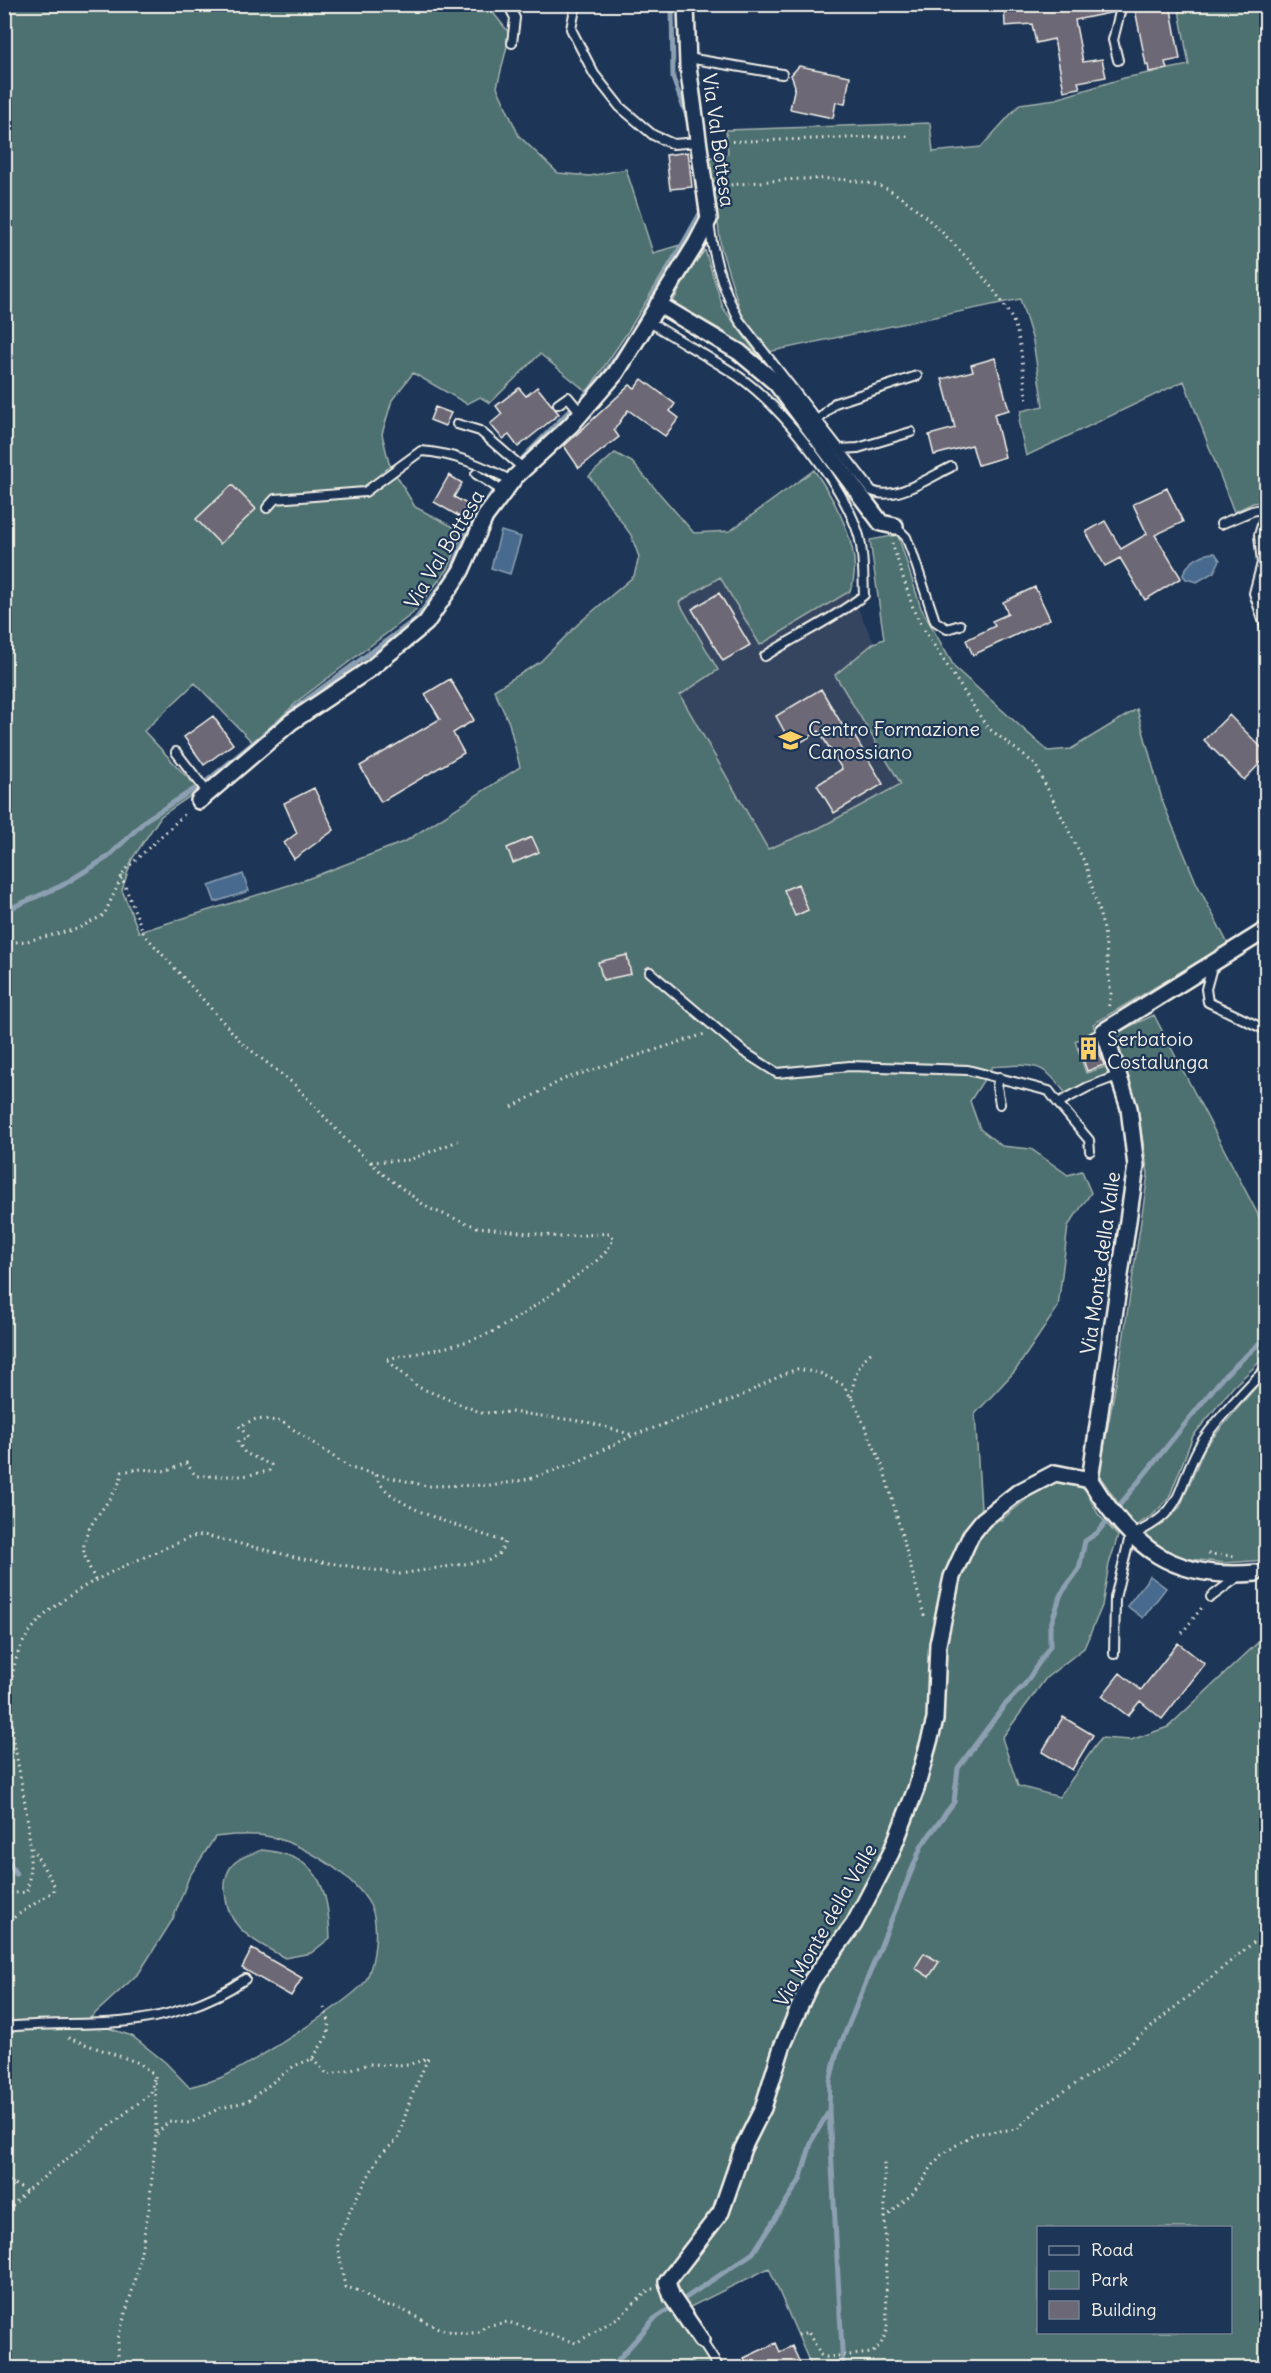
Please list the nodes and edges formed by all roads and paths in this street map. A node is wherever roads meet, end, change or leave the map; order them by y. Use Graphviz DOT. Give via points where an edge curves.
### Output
graph roads {
  1 [pos="508,4"];
  2 [pos="576,4"];
  3 [pos="686,4"];
  4 [pos="1122,4"];
  5 [pos="512,43"];
  6 [pos="688,58"];
  7 [pos="1118,60"];
  8 [pos="782,75"];
  9 [pos="911,136"];
  10 [pos="700,142"];
  11 [pos="705,187"];
  12 [pos="709,219"];
  13 [pos="658,304"];
  14 [pos="647,321"];
  15 [pos="917,376"];
  16 [pos="1026,401"];
  17 [pos="558,404"];
  18 [pos="581,412"];
  19 [pos="817,422"];
  20 [pos="457,424"];
  21 [pos="911,432"];
  22 [pos="839,449"];
  23 [pos="951,467"];
  24 [pos="524,469"];
  25 [pos="476,474"];
  26 [pos="508,486"];
  27 [pos="267,508"];
  28 [pos="1266,510"];
  29 [pos="888,524"];
  30 [pos="1221,524"];
  31 [pos="960,625"];
  32 [pos="1266,629"];
  33 [pos="765,656"];
  34 [pos="176,752"];
  35 [pos="204,797"];
  36 [pos="122,876"];
  37 [pos="1266,930"];
  38 [pos="4,943"];
  39 [pos="1212,967"];
  40 [pos="650,972"];
  41 [pos="718,1030"];
  42 [pos="1266,1030"];
  43 [pos="1098,1035"];
  44 [pos="1117,1076"];
  45 [pos="999,1077"];
  46 [pos="1058,1103"];
  47 [pos="1000,1104"];
  48 [pos="512,1107"];
  49 [pos="458,1141"];
  50 [pos="1090,1151"];
  51 [pos="370,1162"];
  52 [pos="872,1352"];
  53 [pos="1266,1369"];
  54 [pos="851,1397"];
  55 [pos="634,1435"];
  56 [pos="375,1473"];
  57 [pos="1090,1480"];
  58 [pos="1130,1536"];
  59 [pos="1249,1573"];
  60 [pos="95,1580"];
  61 [pos="1210,1597"];
  62 [pos="1182,1633"];
  63 [pos="938,1644"];
  64 [pos="1114,1654"];
  65 [pos="31,1846"];
  66 [pos="4,1894"];
  67 [pos="4,1924"];
  68 [pos="1266,1932"];
  69 [pos="245,1979"];
  70 [pos="324,2008"];
  71 [pos="4,2027"];
  72 [pos="63,2036"];
  73 [pos="312,2059"];
  74 [pos="155,2076"];
  75 [pos="156,2135"];
  76 [pos="884,2159"];
  77 [pos="4,2178"];
  78 [pos="26,2190"];
  79 [pos="4,2215"];
  80 [pos="885,2218"];
  81 [pos="668,2290"];
  82 [pos="798,2335"];
  83 [pos="702,2340"];
  84 [pos="118,2368"];
  85 [pos="719,2368"];
  1 -- 5 [label="lane" via="515,18"];
  2 -- 10 [label="lane" via="572,29 594,74 620,107 653,135 673,144"];
  3 -- 6 [label="street, Via Val Bottesa"];
  4 -- 7 [label="lane" via="1113,40"];
  6 -- 8 [label="lane"];
  6 -- 10 [label="street, Via Val Bottesa"];
  9 -- 10 [label="path"];
  10 -- 11 [label="street, Via Val Bottesa"];
  11 -- 12 [label="street, Via Val Bottesa"];
  11 -- 16 [label="path" via="826,179 888,189 949,241 1005,303 1016,329"];
  12 -- 13 [label="street, Via Val Bottesa"];
  12 -- 19 [label="lane" via="711,243 727,296 739,320"];
  13 -- 14 [label="street, Via Val Bottesa"];
  13 -- 29 [label="street" via="739,352 776,382"];
  14 -- 18 [label="street, Via Val Bottesa" via="616,373"];
  14 -- 33 [label="lane" via="740,378 770,406 821,465 859,537 864,595 844,611"];
  15 -- 19 [label="lane" via="834,403"];
  17 -- 18 [label="lane" via="568,397"];
  18 -- 24 [label="street, Via Val Bottesa"];
  19 -- 22 [label="lane"];
  20 -- 24 [label="lane" via="480,430"];
  21 -- 22 [label="lane" via="858,448"];
  22 -- 23 [label="lane" via="879,495 895,493"];
  24 -- 26 [label="street, Via Val Bottesa"];
  25 -- 26 [label="lane"];
  26 -- 27 [label="lane" via="485,467 438,452 421,451 365,492 275,499"];
  26 -- 35 [label="street, Via Val Bottesa" via="484,517 461,571 426,623 370,669 291,722"];
  28 -- 30 [label="lane" via="1252,511"];
  28 -- 32 [label="lane" via="1259,535 1262,563 1254,593"];
  29 -- 31 [label="lane" via="906,537 935,621 947,629"];
  29 -- 43 [label="path" via="914,611 939,656 987,727 1035,764 1086,865 1104,930 1111,994"];
  34 -- 35 [label="lane" via="196,777"];
  35 -- 36 [label="path"];
  36 -- 38 [label="path" via="104,915 67,931"];
  36 -- 51 [label="path" via="144,934 243,1044 294,1084"];
  37 -- 39 [label="street"];
  39 -- 42 [label="lane" via="1206,989 1208,1002"];
  39 -- 43 [label="street"];
  40 -- 41 [label="lane"];
  41 -- 45 [label="lane" via="777,1073 849,1066 910,1067 968,1070"];
  41 -- 48 [label="path" via="564,1079"];
  43 -- 44 [label="street, Via Monte della Valle"];
  44 -- 46 [label="lane"];
  44 -- 57 [label="street, Via Monte della Valle" via="1129,1108 1136,1166"];
  45 -- 46 [label="lane" via="1049,1091"];
  45 -- 47 [label="lane"];
  46 -- 50 [label="lane" via="1089,1140"];
  49 -- 51 [label="path" via="409,1161"];
  51 -- 55 [label="path" via="429,1208 477,1227 562,1236 603,1232 613,1238 594,1262 492,1332 447,1347 386,1359 418,1387 482,1413 511,1412 587,1422"];
  52 -- 54 [label="path" via="863,1359"];
  53 -- 58 [label="lane" via="1200,1444 1175,1505 1152,1526"];
  54 -- 55 [label="path" via="843,1385 820,1373 797,1369 737,1398"];
  54 -- 63 [label="path" via="883,1467 926,1619"];
  55 -- 56 [label="path" via="575,1463 529,1479 496,1485 427,1486"];
  56 -- 60 [label="path" via="350,1468 281,1421 256,1419 239,1426 248,1437 238,1442 245,1453 271,1465 269,1471 243,1476 196,1476 186,1463 167,1472 123,1472 111,1501 86,1536 84,1554"];
  56 -- 60 [label="path" via="383,1489 400,1502 505,1542 500,1553 489,1560 400,1574 303,1559 204,1535 191,1537"];
  57 -- 58 [label="street"];
  57 -- 63 [label="street, Via Monte della Valle" via="1055,1473 1017,1493 983,1520 971,1535 952,1577"];
  58 -- 59 [label="street" via="1172,1564 1204,1573"];
  58 -- 64 [label="lane" via="1114,1598"];
  59 -- 61 [label="lane"];
  60 -- 65 [label="path" via="41,1620 19,1651 11,1693 12,1728"];
  61 -- 62 [label="path"];
  63 -- 81 [label="street, Via Monte della Valle" via="935,1720 916,1789 891,1853 854,1924 812,1980 782,2047 763,2108 743,2148 721,2212 671,2275"];
  65 -- 66 [label="path" via="27,1892"];
  65 -- 67 [label="path" via="54,1891"];
  68 -- 80 [label="path" via="1105,2065 1040,2107 1017,2129 973,2134 940,2156 912,2194"];
  69 -- 71 [label="lane" via="200,2004 122,2022"];
  70 -- 73 [label="path" via="329,2021 328,2035"];
  72 -- 74 [label="path" via="139,2063"];
  73 -- 75 [label="path" via="294,2066 248,2101 218,2109 190,2123 169,2121"];
  73 -- 81 [label="path" via="328,2075 370,2064 408,2065 428,2058 398,2139 380,2155 338,2241 345,2287 365,2292 380,2304 395,2306 458,2335 508,2322 576,2343 619,2318 650,2289"];
  74 -- 75 [label="path"];
  74 -- 78 [label="path" via="151,2094"];
  75 -- 84 [label="path" via="149,2208 136,2278 118,2338"];
  76 -- 80 [label="path"];
  77 -- 78 [label="path"];
  78 -- 79 [label="path"];
  80 -- 82 [label="path" via="887,2330 881,2344 872,2353 821,2355 808,2332"];
  81 -- 83 [label="street"];
  83 -- 85 [label="lane"];
}
